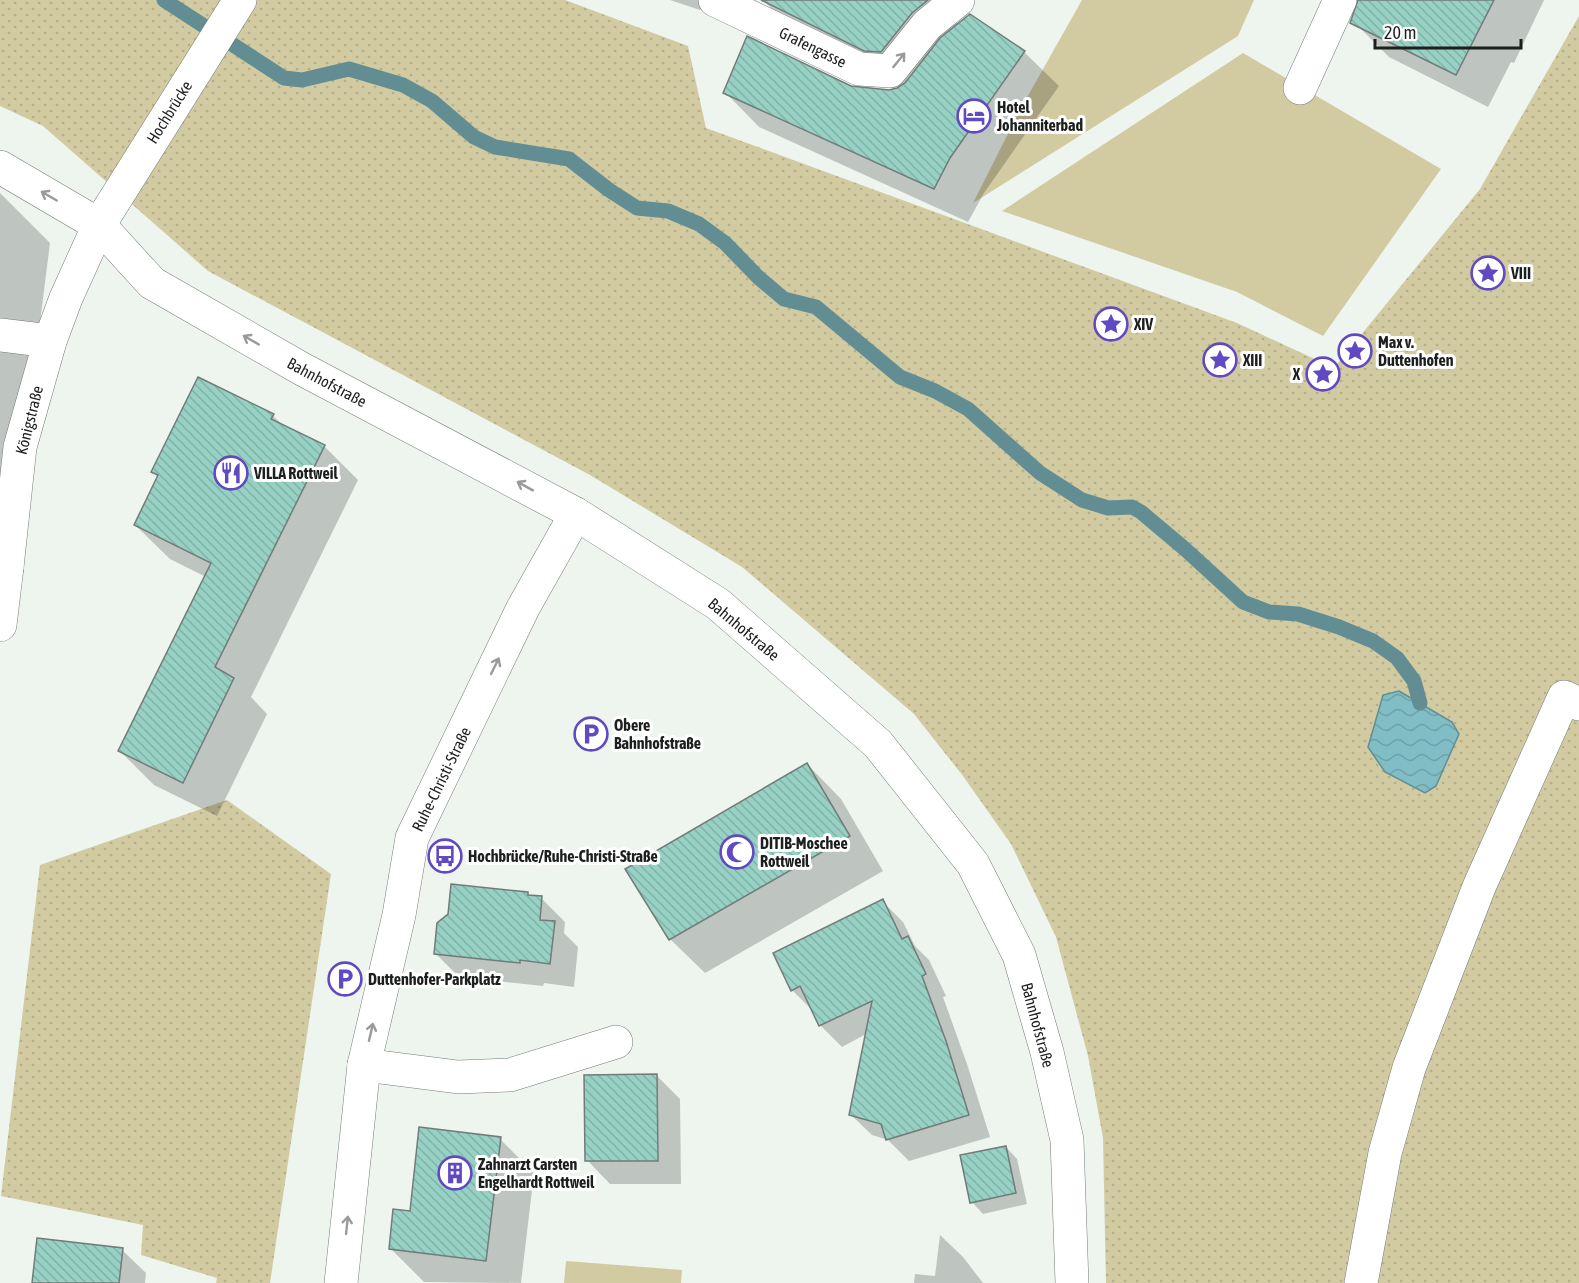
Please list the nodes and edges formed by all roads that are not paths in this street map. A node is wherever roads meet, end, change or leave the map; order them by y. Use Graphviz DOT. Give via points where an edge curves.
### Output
graph roads {
  1 [pos="240,0"];
  2 [pos="715,0"];
  3 [pos="958,0"];
  4 [pos="1340,0"];
  5 [pos="1300,88"];
  6 [pos="0,167"];
  7 [pos="99,225"];
  8 [pos="0,335"];
  9 [pos="50,341"];
  10 [pos="576,514"];
  11 [pos="3,566"];
  12 [pos="0,625"];
  13 [pos="1571,700"];
  14 [pos="616,1042"];
  15 [pos="364,1065"];
  16 [pos="341,1283"];
  17 [pos="1072,1283"];
  18 [pos="1361,1283"];
  1 -- 7 [label="street, Hochbrücke"];
  2 -- 3 [label="street, Grafengasse, one-way" via="859,69 890,71 927,25"];
  4 -- 5 [label="street"];
  7 -- 6 [label="street, Bahnhofstraße, one-way"];
  7 -- 9 [label="street, Königstraße"];
  10 -- 7 [label="street, Bahnhofstraße, one-way" via="302,369 152,283"];
  8 -- 9 [label="street"];
  9 -- 11 [label="street, Königstraße" via="20,447"];
  15 -- 10 [label="street, Ruhe-Christi-Straße, one-way" via="399,915 412,838 523,608"];
  10 -- 17 [label="street, Bahnhofstraße" via="718,604 878,744 973,864 1019,956 1047,1052 1066,1140"];
  11 -- 12 [label="street, Königstraße"];
  13 -- 18 [label="street" via="1479,887 1409,1068 1385,1153"];
  14 -- 15 [label="street" via="510,1075 458,1077"];
  16 -- 15 [label="street, Ruhe-Christi-Straße, one-way"];
}
